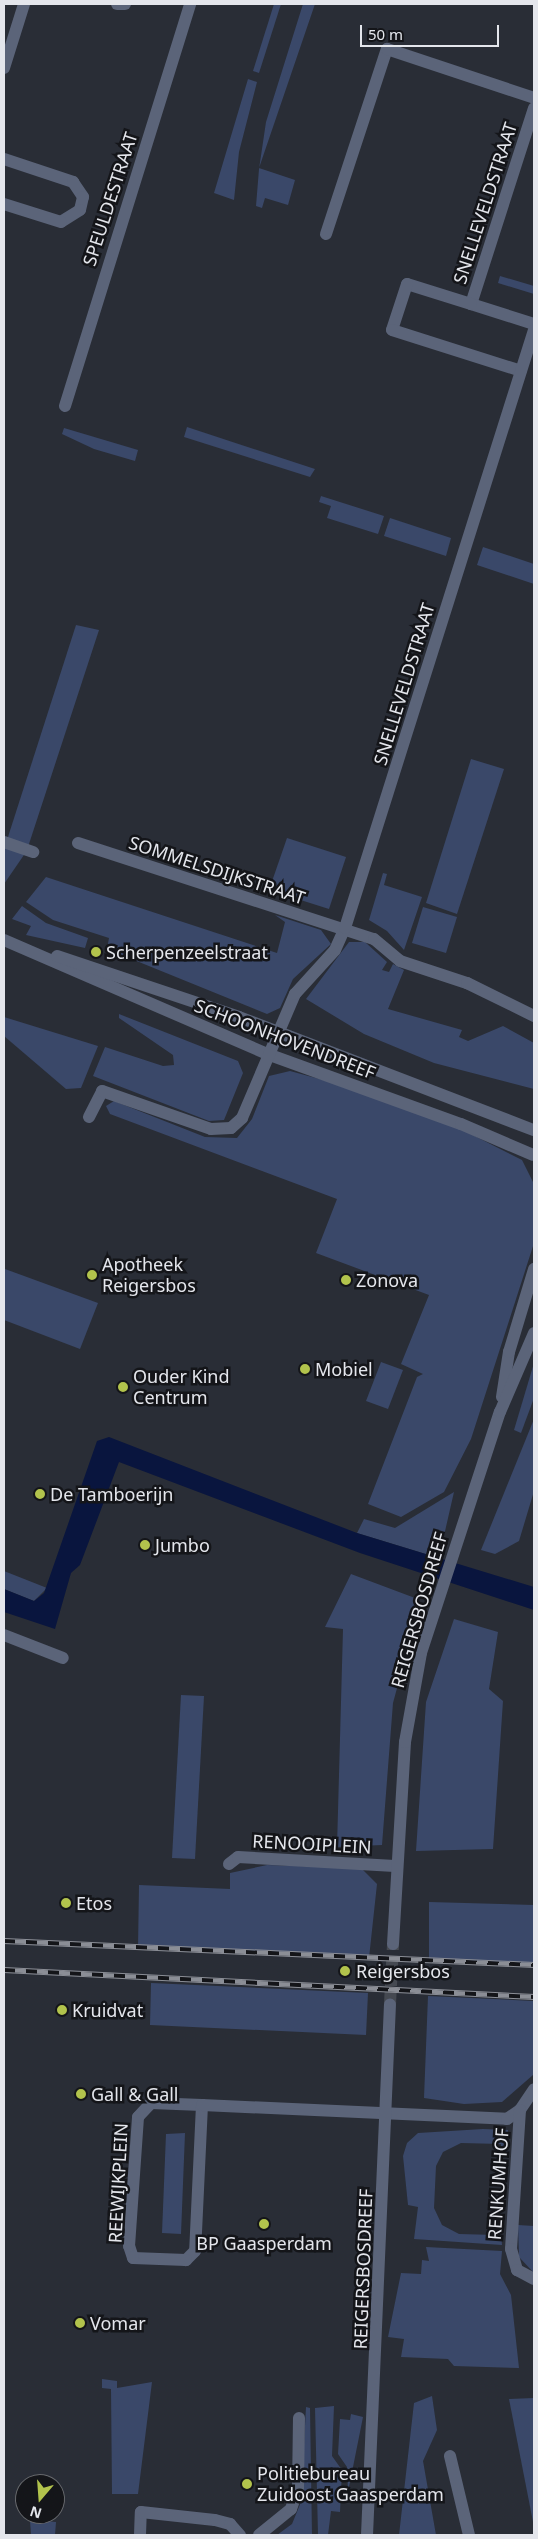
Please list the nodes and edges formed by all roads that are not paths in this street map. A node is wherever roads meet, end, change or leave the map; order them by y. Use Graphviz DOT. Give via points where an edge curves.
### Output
graph roads {
  1 [pos="24,4"];
  2 [pos="117,4"];
  3 [pos="125,4"];
  4 [pos="190,4"];
  5 [pos="4,68"];
  6 [pos="534,98"];
  7 [pos="534,108"];
  8 [pos="4,159"];
  9 [pos="4,204"];
  10 [pos="326,234"];
  11 [pos="471,304"];
  12 [pos="534,324"];
  13 [pos="534,330"];
  14 [pos="521,371"];
  15 [pos="64,406"];
  16 [pos="4,842"];
  17 [pos="78,843"];
  18 [pos="33,852"];
  19 [pos="345,928"];
  20 [pos="4,940"];
  21 [pos="28,949"];
  22 [pos="534,1016"];
  23 [pos="278,1032"];
  24 [pos="270,1055"];
  25 [pos="89,1117"];
  26 [pos="534,1130"];
  27 [pos="534,1156"];
  28 [pos="534,1269"];
  29 [pos="534,1334"];
  30 [pos="500,1412"];
  31 [pos="4,1635"];
  32 [pos="63,1658"];
  33 [pos="229,1864"];
  34 [pos="395,1866"];
  35 [pos="393,1944"];
  36 [pos="390,2004"];
  37 [pos="534,2089"];
  38 [pos="202,2105"];
  39 [pos="534,2108"];
  40 [pos="520,2110"];
  41 [pos="387,2112"];
  42 [pos="534,2279"];
  43 [pos="298,2418"];
  44 [pos="450,2456"];
  45 [pos="140,2535"];
  46 [pos="240,2535"];
  47 [pos="259,2535"];
  48 [pos="367,2535"];
  49 [pos="469,2535"];
  1 -- 5 [label="street"];
  2 -- 3 [label="street"];
  4 -- 15 [label="street, SPEULDESTRAAT"];
  6 -- 10 [label="street" via="387,49"];
  7 -- 11 [label="street, SNELLEVELDSTRAAT"];
  8 -- 9 [label="street" via="73,182 83,197 80,210 61,222"];
  11 -- 12 [label="street, SNELLEVELDSTRAAT"];
  11 -- 14 [label="street" via="407,284 392,330"];
  13 -- 14 [label="street, SNELLEVELDSTRAAT"];
  14 -- 19 [label="street, SNELLEVELDSTRAAT"];
  16 -- 18 [label="street"];
  17 -- 19 [label="street, SOMMELSDIJKSTRAAT"];
  19 -- 22 [label="street, SOMMELSDIJKSTRAAT" via="374,939 400,960 467,983"];
  19 -- 23 [label="street, SNELLEVELDSTRAAT" via="334,950 300,985"];
  20 -- 21 [label="street, SCHOONHOVENDREEF"];
  21 -- 23 [label="street, SCHOONHOVENDREEF" via="92,964"];
  21 -- 24 [label="street, SCHOONHOVENDREEF"];
  23 -- 24 [label="street, SNELLEVELDSTRAAT"];
  23 -- 26 [label="street, SCHOONHOVENDREEF"];
  24 -- 25 [label="street, SNELLEVELDSTRAAT" via="242,1118 231,1128 211,1129 109,1091 102,1091"];
  24 -- 27 [label="street, SCHOONHOVENDREEF" via="462,1124"];
  28 -- 30 [label="street, REIGERSBOSDREEF" via="509,1352"];
  29 -- 30 [label="street, REIGERSBOSDREEF"];
  30 -- 34 [label="street, REIGERSBOSDREEF" via="432,1616 411,1699"];
  31 -- 32 [label="street"];
  33 -- 34 [label="street, RENOOIPLEIN" via="238,1857"];
  34 -- 35 [label="street, REIGERSBOSDREEF"];
  36 -- 41 [label="street, REIGERSBOSDREEF"];
  37 -- 40 [label="street, RENKUMHOF"];
  38 -- 38 [label="street, REEWIJKPLEIN" via="151,2104 138,2117 129,2246 133,2258 186,2260 195,2251"];
  38 -- 41 [label="street, REEWIJKPLEIN"];
  39 -- 40 [label="street, RENKUMHOF"];
  40 -- 41 [label="street, RENKUMHOF" via="507,2119"];
  40 -- 42 [label="street, RENKUMHOF" via="512,2258 518,2270"];
  41 -- 48 [label="street, REIGERSBOSDREEF"];
  43 -- 47 [label="street" via="298,2489 291,2509"];
  44 -- 49 [label="street"];
  45 -- 46 [label="street" via="141,2512 215,2520 230,2524"];
}
